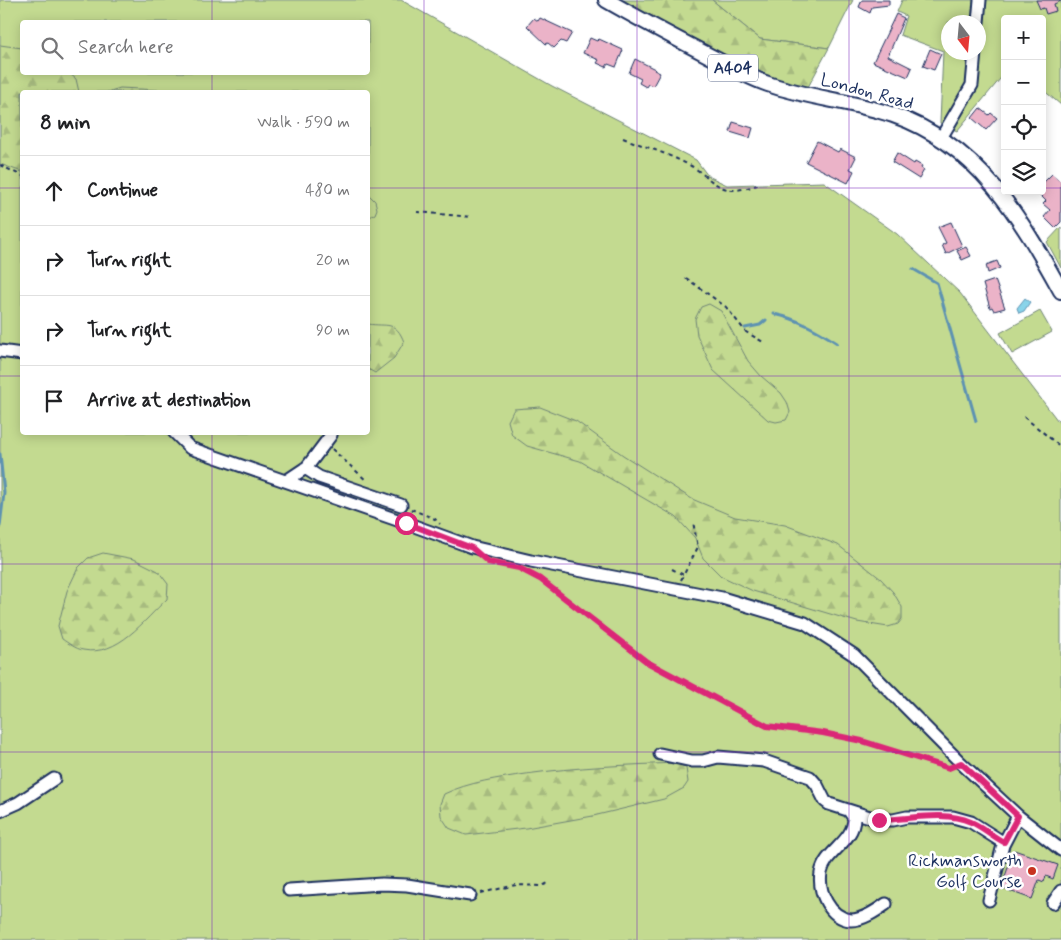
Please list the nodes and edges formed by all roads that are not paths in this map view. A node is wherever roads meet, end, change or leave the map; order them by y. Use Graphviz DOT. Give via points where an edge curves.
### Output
graph roads {
  1 [pos="606,0"];
  2 [pos="980,0"];
  3 [pos="979,15"];
  4 [pos="974,60"];
  5 [pos="941,138"];
  6 [pos="1061,291"];
  7 [pos="0,351"];
  8 [pos="20,354"];
  9 [pos="177,435"];
  10 [pos="330,436"];
  11 [pos="305,468"];
  12 [pos="286,482"];
  13 [pos="401,505"];
  14 [pos="660,754"];
  15 [pos="54,779"];
  16 [pos="0,811"];
  17 [pos="849,811"];
  18 [pos="1018,816"];
  19 [pos="1004,842"];
  20 [pos="1061,850"];
  21 [pos="289,890"];
  22 [pos="1061,890"];
  23 [pos="470,895"];
  24 [pos="989,900"];
  25 [pos="1053,903"];
  26 [pos="886,904"];
  1 -- 5 [label="main road, London Road / A404" via="766,83 892,115"];
  2 -- 3 [label="lane"];
  4 -- 5 [label="lane" via="972,84"];
  5 -- 6 [label="main road, London Road / A404" via="991,182 1015,214"];
  7 -- 8 [label="lane"];
  9 -- 12 [label="lane" via="190,448"];
  10 -- 11 [label="lane"];
  11 -- 12 [label="lane"];
  11 -- 13 [label="lane" via="319,477"];
  12 -- 18 [label="lane" via="472,548 722,598 805,623 854,655"];
  14 -- 17 [label="lane" via="692,762 718,757 771,763 810,777 824,801"];
  15 -- 16 [label="lane"];
  17 -- 19 [label="lane" via="879,820 953,817 971,822"];
  17 -- 26 [label="lane" via="854,818 853,828 821,871 823,897 836,914 851,920"];
  18 -- 19 [label="lane"];
  18 -- 20 [label="lane"];
  19 -- 24 [label="lane"];
  21 -- 23 [label="lane" via="398,885"];
  22 -- 25 [label="lane"];
}
